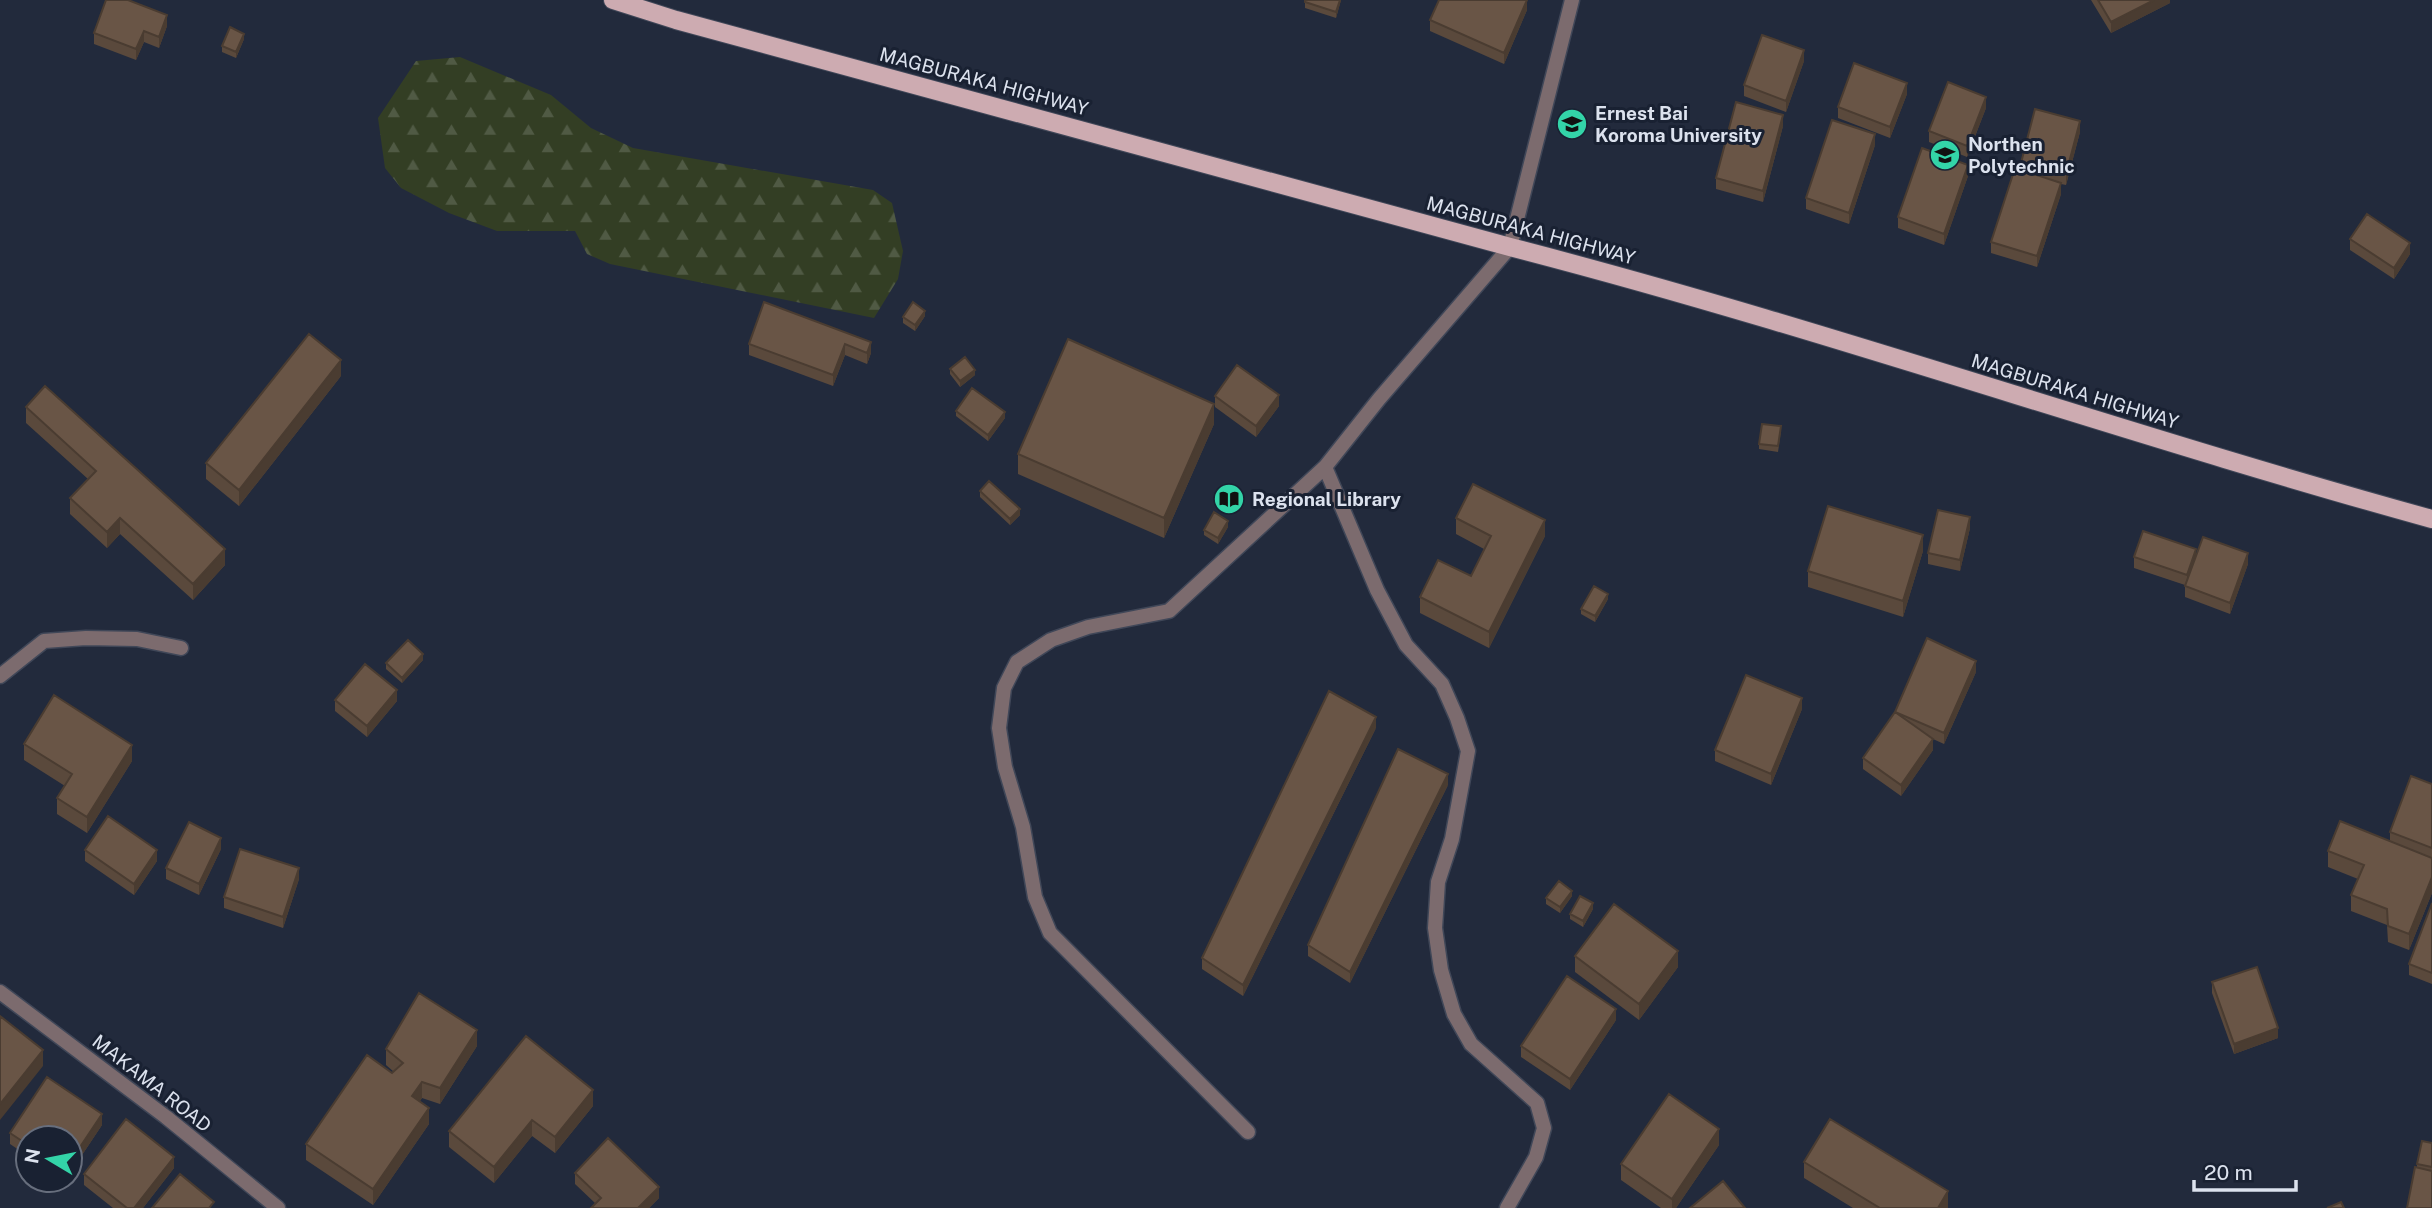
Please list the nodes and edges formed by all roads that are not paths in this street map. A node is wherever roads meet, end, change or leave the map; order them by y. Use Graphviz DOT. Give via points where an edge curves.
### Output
graph roads {
  1 [pos="613,0"];
  2 [pos="1572,0"];
  3 [pos="1510,247"];
  4 [pos="1325,467"];
  5 [pos="2432,519"];
  6 [pos="181,648"];
  7 [pos="0,676"];
  8 [pos="0,992"];
  9 [pos="1248,1132"];
  10 [pos="278,1208"];
  11 [pos="1507,1208"];
  1 -- 3 [label="main road, MAGBURAKA HIGHWAY"];
  2 -- 3 [label="street"];
  3 -- 4 [label="street"];
  3 -- 5 [label="main road, MAGBURAKA HIGHWAY" via="1644,282"];
  4 -- 9 [label="street" via="1169,611 1088,627 1051,640 1017,662 1004,688 999,728 1035,897 1050,933"];
  4 -- 11 [label="street" via="1377,590 1406,645 1442,684 1468,751 1452,839 1438,882 1435,928 1454,1014 1471,1044 1537,1103 1544,1128 1536,1157"];
  6 -- 7 [label="street" via="137,639 44,640"];
  8 -- 10 [label="street, MAKAMA ROAD"];
}
